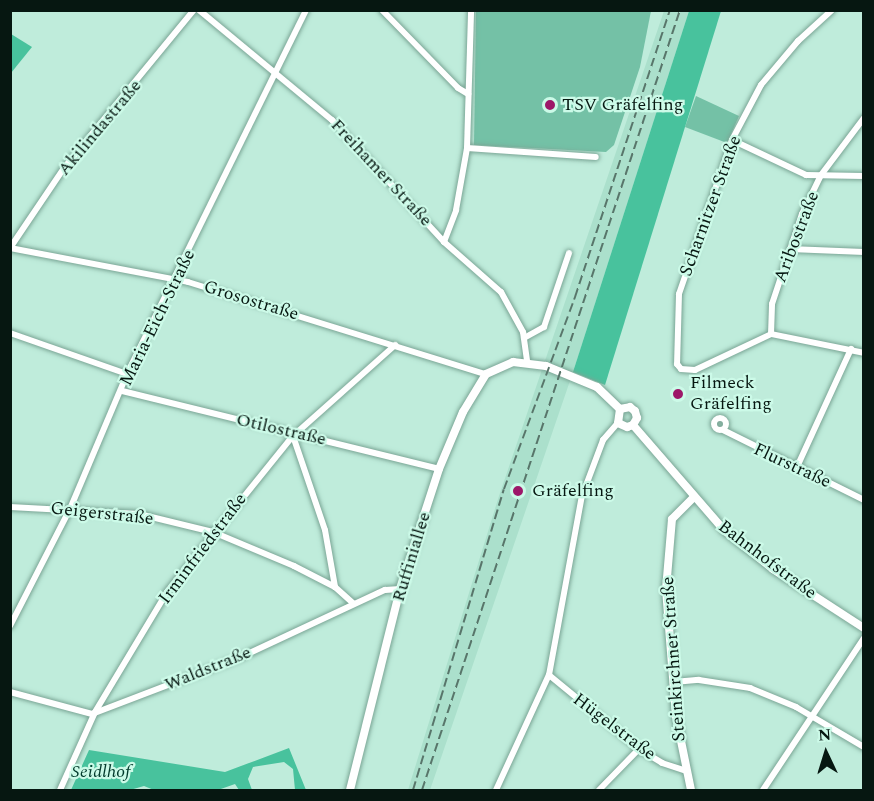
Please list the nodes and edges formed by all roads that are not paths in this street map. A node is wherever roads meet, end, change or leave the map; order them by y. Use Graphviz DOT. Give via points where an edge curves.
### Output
graph roads {
  1 [pos="197,10"];
  2 [pos="306,10"];
  3 [pos="382,10"];
  4 [pos="471,10"];
  5 [pos="832,10"];
  6 [pos="276,73"];
  7 [pos="468,94"];
  8 [pos="864,118"];
  9 [pos="732,140"];
  10 [pos="467,148"];
  11 [pos="596,157"];
  12 [pos="821,175"];
  13 [pos="864,176"];
  14 [pos="444,242"];
  15 [pos="11,248"];
  16 [pos="790,249"];
  17 [pos="864,252"];
  18 [pos="569,253"];
  19 [pos="176,281"];
  20 [pos="10,333"];
  21 [pos="771,334"];
  22 [pos="524,338"];
  23 [pos="394,345"];
  24 [pos="851,349"];
  25 [pos="864,353"];
  26 [pos="527,361"];
  27 [pos="127,374"];
  28 [pos="486,374"];
  29 [pos="122,391"];
  30 [pos="620,409"];
  31 [pos="618,423"];
  32 [pos="633,425"];
  33 [pos="723,430"];
  34 [pos="293,436"];
  35 [pos="796,467"];
  36 [pos="440,469"];
  37 [pos="693,498"];
  38 [pos="864,500"];
  39 [pos="10,507"];
  40 [pos="70,509"];
  41 [pos="213,532"];
  42 [pos="335,587"];
  43 [pos="400,589"];
  44 [pos="354,603"];
  45 [pos="10,626"];
  46 [pos="864,628"];
  47 [pos="864,638"];
  48 [pos="549,675"];
  49 [pos="674,682"];
  50 [pos="10,692"];
  51 [pos="95,712"];
  52 [pos="815,717"];
  53 [pos="864,747"];
  54 [pos="639,749"];
  55 [pos="684,770"];
  56 [pos="60,790"];
  57 [pos="350,790"];
  58 [pos="496,790"];
  59 [pos="599,790"];
  60 [pos="691,790"];
  61 [pos="763,790"];
  1 -- 6 [label="street, Freihamer Straße"];
  1 -- 15 [label="street, Akilindastraße" via="64,168"];
  2 -- 6 [label="street, Maria-Eich-Straße"];
  3 -- 7 [label="street"];
  4 -- 7 [label="street"];
  5 -- 9 [label="street, Scharnitzer Straße" via="798,41 761,85"];
  6 -- 14 [label="street, Freihamer Straße" via="332,120"];
  6 -- 19 [label="street, Maria-Eich-Straße"];
  7 -- 10 [label="street"];
  8 -- 12 [label="street, Aribostraße"];
  9 -- 12 [label="street" via="788,170"];
  9 -- 21 [label="street, Scharnitzer Straße" via="679,294 677,363 681,369 695,370"];
  10 -- 11 [label="street"];
  10 -- 14 [label="street" via="456,210"];
  12 -- 13 [label="street"];
  12 -- 16 [label="street, Aribostraße"];
  14 -- 22 [label="street, Freihamer Straße" via="501,292"];
  15 -- 19 [label="street, Grosostraße"];
  16 -- 17 [label="street"];
  16 -- 21 [label="street, Aribostraße" via="772,303"];
  18 -- 22 [label="street" via="544,327"];
  19 -- 23 [label="street, Grosostraße"];
  19 -- 27 [label="street, Maria-Eich-Straße"];
  20 -- 27 [label="street"];
  21 -- 24 [label="street"];
  22 -- 26 [label="street, Freihamer Straße"];
  23 -- 28 [label="street, Grosostraße"];
  23 -- 34 [label="street, Irminfriedstraße"];
  24 -- 25 [label="street"];
  24 -- 35 [label="street"];
  26 -- 28 [label="street" via="501,365"];
  26 -- 30 [label="street, Bahnhofstraße" via="593,385"];
  27 -- 29 [label="street, Maria-Eich-Straße"];
  28 -- 36 [label="street, Ruffiniallee" via="463,412"];
  29 -- 34 [label="street, Otilostraße"];
  29 -- 40 [label="street, Maria-Eich-Straße"];
  30 -- 31 [label="street"];
  30 -- 32 [label="street, Bahnhofstraße" via="630,407 635,411 638,418"];
  31 -- 32 [label="street" via="624,427"];
  31 -- 48 [label="street" via="603,440 582,496"];
  32 -- 37 [label="street, Bahnhofstraße"];
  33 -- 35 [label="street, Flurstraße"];
  34 -- 36 [label="street, Otilostraße" via="306,435"];
  34 -- 41 [label="street, Irminfriedstraße"];
  34 -- 42 [label="street" via="325,530"];
  35 -- 38 [label="street, Flurstraße"];
  36 -- 43 [label="street, Ruffiniallee"];
  37 -- 46 [label="street, Bahnhofstraße" via="755,555"];
  37 -- 49 [label="street, Steinkirchner Straße" via="672,519 669,542 666,589"];
  39 -- 40 [label="street, Geigerstraße"];
  40 -- 41 [label="street, Geigerstraße" via="139,514"];
  40 -- 45 [label="street, Maria-Eich-Straße"];
  41 -- 42 [label="street, Geigerstraße"];
  41 -- 51 [label="street, Irminfriedstraße" via="167,592"];
  42 -- 44 [label="street, Geigerstraße"];
  43 -- 44 [label="street, Waldstraße" via="385,590"];
  43 -- 57 [label="street, Ruffiniallee"];
  44 -- 51 [label="street, Waldstraße" via="241,657"];
  47 -- 52 [label="street"];
  48 -- 54 [label="street, Hügelstraße"];
  48 -- 58 [label="street"];
  49 -- 52 [label="street" via="699,680 750,688"];
  49 -- 55 [label="street, Steinkirchner Straße"];
  50 -- 51 [label="street, Waldstraße" via="64,709"];
  51 -- 56 [label="street, Irminfriedstraße"];
  52 -- 53 [label="street"];
  52 -- 61 [label="street"];
  54 -- 55 [label="street, Hügelstraße"];
  54 -- 59 [label="street"];
  55 -- 60 [label="street, Steinkirchner Straße"];
}
